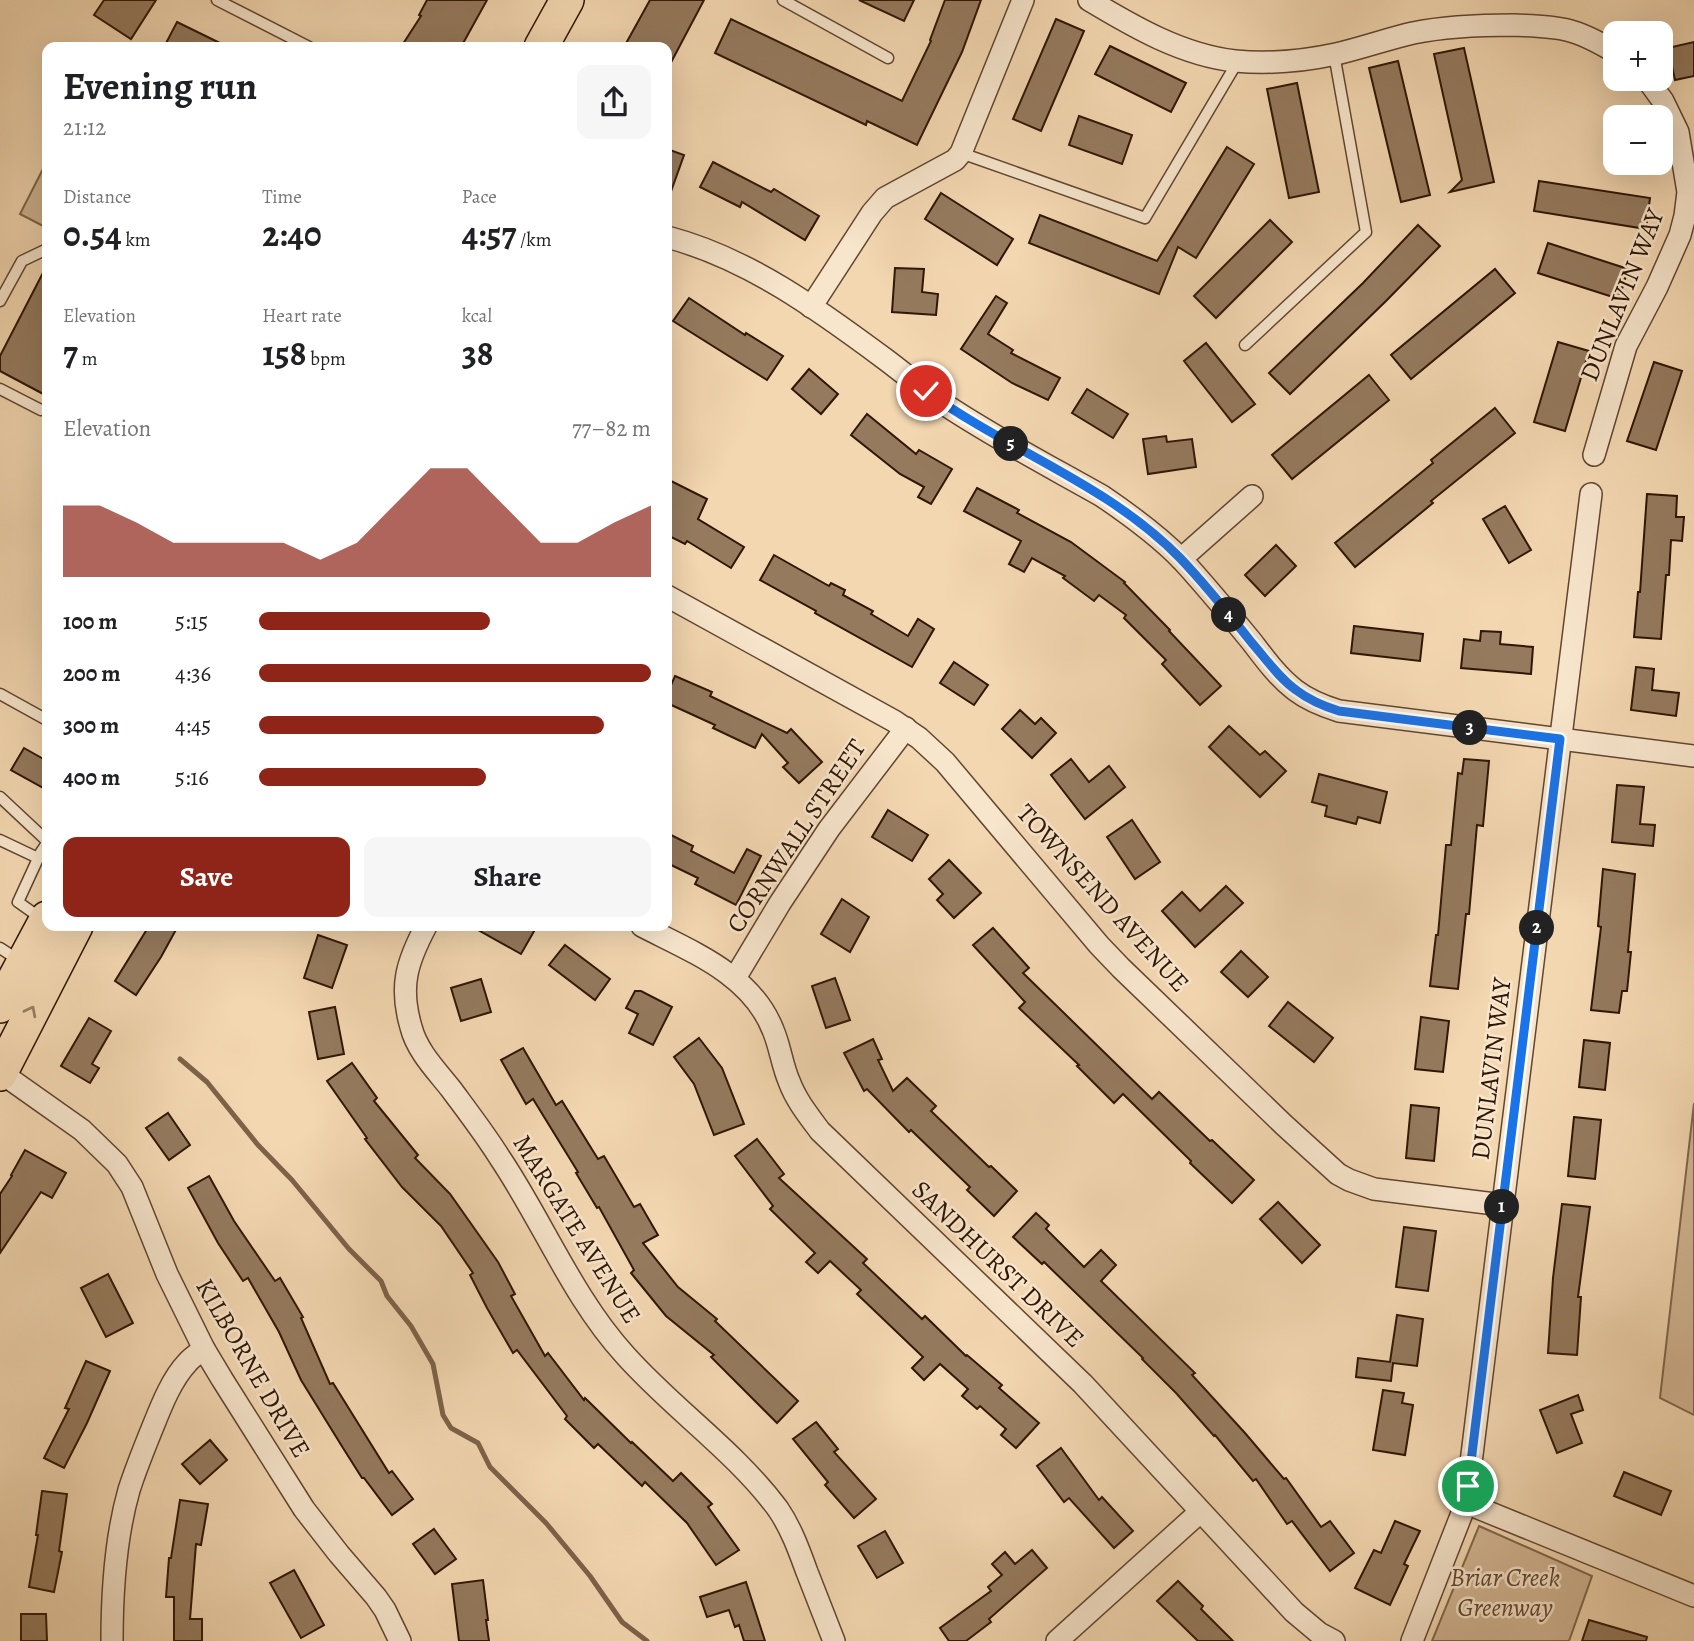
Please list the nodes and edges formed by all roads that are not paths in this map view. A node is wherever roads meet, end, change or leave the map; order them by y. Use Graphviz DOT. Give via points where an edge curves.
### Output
graph roads {
  1 [pos="218,0"];
  2 [pos="783,0"];
  3 [pos="1023,0"];
  4 [pos="1089,0"];
  5 [pos="562,4"];
  6 [pos="299,42"];
  7 [pos="543,42"];
  8 [pos="1603,45"];
  9 [pos="1334,54"];
  10 [pos="888,58"];
  11 [pos="1238,61"];
  12 [pos="1655,91"];
  13 [pos="961,153"];
  14 [pos="672,239"];
  15 [pos="42,251"];
  16 [pos="0,301"];
  17 [pos="811,307"];
  18 [pos="1245,345"];
  19 [pos="0,389"];
  20 [pos="42,410"];
  21 [pos="1594,456"];
  22 [pos="1591,494"];
  23 [pos="1252,496"];
  24 [pos="1181,559"];
  25 [pos="672,599"];
  26 [pos="0,694"];
  27 [pos="42,717"];
  28 [pos="906,728"];
  29 [pos="1560,739"];
  30 [pos="1694,756"];
  31 [pos="0,797"];
  32 [pos="42,837"];
  33 [pos="0,840"];
  34 [pos="42,851"];
  35 [pos="38,858"];
  36 [pos="42,914"];
  37 [pos="43,931"];
  38 [pos="52,931"];
  39 [pos="424,931"];
  40 [pos="652,931"];
  41 [pos="11,955"];
  42 [pos="735,978"];
  43 [pos="0,1006"];
  44 [pos="0,1073"];
  45 [pos="1503,1205"];
  46 [pos="204,1349"];
  47 [pos="1466,1503"];
  48 [pos="1200,1512"];
  49 [pos="1694,1596"];
  50 [pos="112,1641"];
  51 [pos="400,1641"];
  52 [pos="834,1641"];
  53 [pos="1057,1641"];
  54 [pos="1334,1641"];
  55 [pos="1412,1641"];
  1 -- 6 [label="lane"];
  2 -- 10 [label="lane"];
  3 -- 13 [label="street"];
  4 -- 11 [label="street" via="1164,40"];
  5 -- 7 [label="main road"];
  8 -- 9 [label="street" via="1569,30 1476,25 1413,33"];
  9 -- 11 [label="street"];
  9 -- 18 [label="lane" via="1366,232"];
  11 -- 13 [label="lane" via="1145,218"];
  12 -- 21 [label="street, DUNLAVIN WAY" via="1678,132 1688,192 1685,216 1681,235 1626,346"];
  13 -- 17 [label="street" via="956,160 884,198"];
  14 -- 17 [label="street" via="738,264"];
  15 -- 16 [label="lane" via="22,261"];
  17 -- 24 [label="street" via="944,404 1123,510"];
  19 -- 20 [label="lane"];
  22 -- 29 [label="street, DUNLAVIN WAY"];
  23 -- 24 [label="street"];
  24 -- 29 [label="street" via="1276,672 1315,703 1339,711"];
  25 -- 28 [label="street, TOWNSEND AVENUE"];
  26 -- 27 [label="lane"];
  28 -- 42 [label="street, CORNWALL STREET" via="829,829"];
  28 -- 45 [label="street, TOWNSEND AVENUE" via="945,762 1121,968 1329,1167 1374,1189"];
  29 -- 30 [label="street"];
  29 -- 45 [label="street, DUNLAVIN WAY"];
  31 -- 32 [label="lane"];
  33 -- 35 [label="lane"];
  34 -- 35 [label="lane"];
  35 -- 36 [label="lane" via="18,902"];
  37 -- 41 [label="main road"];
  44 -- 38 [label="main road, one-way"];
  39 -- 52 [label="street, MARGATE AVENUE" via="409,961 405,984 406,1008 417,1042 526,1197 601,1327 625,1356 757,1483 779,1512"];
  40 -- 42 [label="street, SANDHURST DRIVE"];
  41 -- 43 [label="main road"];
  42 -- 48 [label="street, SANDHURST DRIVE" via="767,1017 788,1080 820,1131 1083,1384"];
  44 -- 46 [label="street, KILBORNE DRIVE" via="82,1129 117,1164 132,1187"];
  45 -- 47 [label="street, DUNLAVIN WAY"];
  46 -- 50 [label="street" via="184,1366 171,1389 129,1492 113,1594"];
  46 -- 51 [label="street, KILBORNE DRIVE" via="304,1509 376,1597"];
  47 -- 49 [label="street"];
  47 -- 55 [label="street, DUNLAVIN WAY"];
  48 -- 53 [label="street"];
  48 -- 54 [label="street, SANDHURST DRIVE" via="1294,1612"];
}
